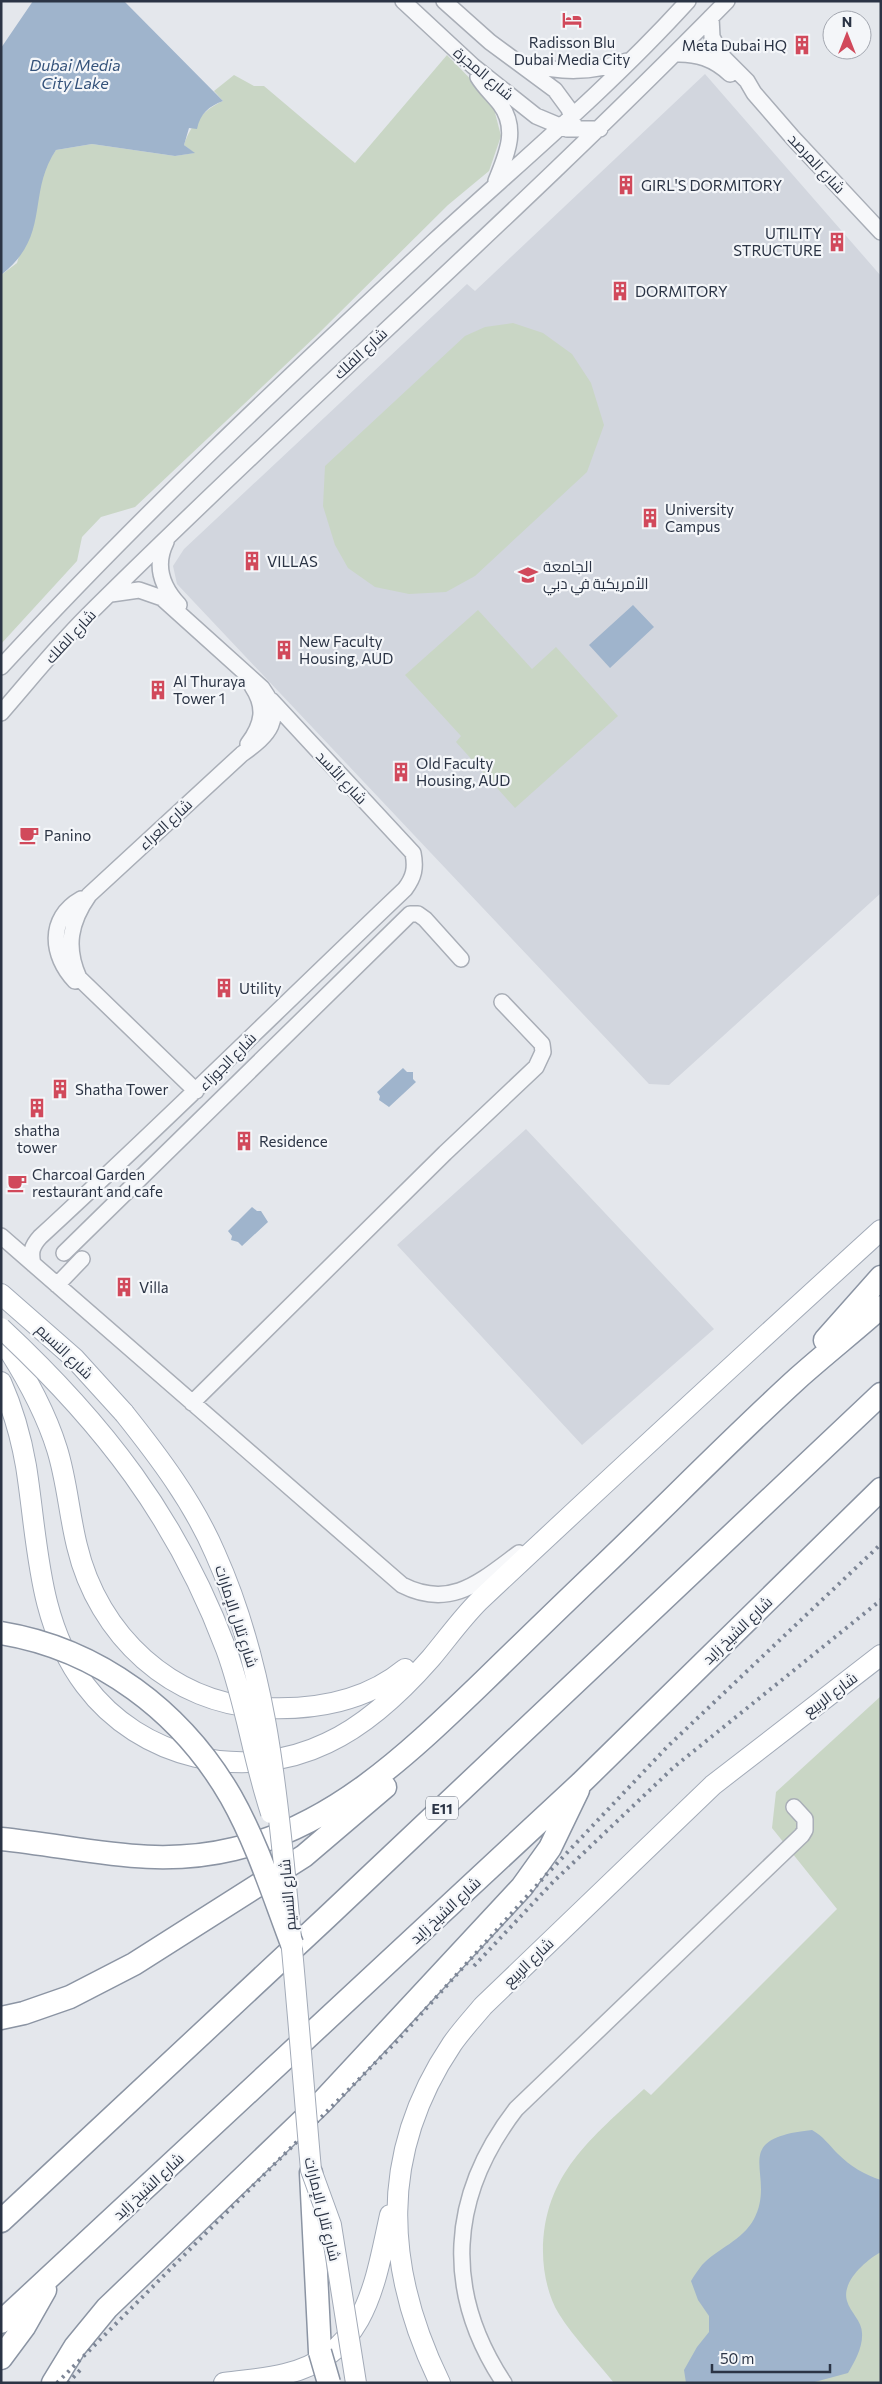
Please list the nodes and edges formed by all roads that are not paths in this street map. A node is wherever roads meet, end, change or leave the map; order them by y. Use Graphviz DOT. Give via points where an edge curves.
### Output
graph roads {
  1 [pos="403,1"];
  2 [pos="444,1"];
  3 [pos="688,1"];
  4 [pos="727,1"];
  5 [pos="711,17"];
  6 [pos="675,54"];
  7 [pos="631,60"];
  8 [pos="516,63"];
  9 [pos="473,66"];
  10 [pos="754,93"];
  11 [pos="569,124"];
  12 [pos="600,128"];
  13 [pos="571,155"];
  14 [pos="495,185"];
  15 [pos="881,232"];
  16 [pos="168,538"];
  17 [pos="110,594"];
  18 [pos="187,619"];
  19 [pos="1,667"];
  20 [pos="241,670"];
  21 [pos="271,700"];
  22 [pos="1,712"];
  23 [pos="242,754"];
  24 [pos="413,853"];
  25 [pos="461,959"];
  26 [pos="502,1002"];
  27 [pos="232,1056"];
  28 [pos="211,1076"];
  29 [pos="238,1082"];
  30 [pos="196,1091"];
  31 [pos="881,1230"];
  32 [pos="1,1236"];
  33 [pos="64,1254"];
  34 [pos="82,1259"];
  35 [pos="33,1264"];
  36 [pos="881,1277"];
  37 [pos="57,1285"];
  38 [pos="5,1296"];
  39 [pos="881,1307"];
  40 [pos="1,1328"];
  41 [pos="1,1338"];
  42 [pos="797,1380"];
  43 [pos="1,1382"];
  44 [pos="881,1394"];
  45 [pos="192,1403"];
  46 [pos="124,1413"];
  47 [pos="881,1489"];
  48 [pos="554,1531"];
  49 [pos="1,1633"];
  50 [pos="448,1636"];
  51 [pos="881,1655"];
  52 [pos="430,1732"];
  53 [pos="581,1783"];
  54 [pos="794,1806"];
  55 [pos="1,1839"];
  56 [pos="282,1846"];
  57 [pos="292,1944"];
  58 [pos="1,2018"];
  59 [pos="311,2170"];
  60 [pos="398,2182"];
  61 [pos="1,2221"];
  62 [pos="50,2277"];
  63 [pos="1,2322"];
  64 [pos="320,2352"];
  65 [pos="1,2358"];
  66 [pos="53,2383"];
  67 [pos="224,2383"];
  68 [pos="316,2383"];
  69 [pos="329,2383"];
  70 [pos="356,2383"];
  71 [pos="440,2383"];
  72 [pos="504,2383"];
  1 -- 9 [label="street, شارع المجرة"];
  2 -- 8 [label="street, شارع المجرة"];
  3 -- 7 [label="street, شارع الفلك"];
  4 -- 5 [label="street, شارع الفلك"];
  5 -- 6 [label="street, شارع الفلك"];
  5 -- 10 [label="street, شارع المرصد" via="714,43"];
  6 -- 10 [label="street, شارع المرصد" via="693,54 711,60"];
  6 -- 12 [label="street, شارع الفلك"];
  7 -- 8 [label="street" via="598,70 577,72"];
  7 -- 11 [label="street, شارع الفلك"];
  8 -- 11 [label="street, شارع المجرة" via="555,90 566,102"];
  9 -- 11 [label="street, شارع المجرة" via="536,116"];
  9 -- 14 [label="street" via="509,124 508,151"];
  10 -- 15 [label="street, شارع المرصد"];
  11 -- 12 [label="street, شارع المجرة"];
  11 -- 13 [label="street"];
  11 -- 14 [label="street, شارع الفلك"];
  12 -- 13 [label="street, شارع الفلك"];
  13 -- 16 [label="street, شارع الفلك"];
  14 -- 19 [label="street, شارع الفلك" via="299,366 181,481"];
  16 -- 17 [label="street, شارع الفلك"];
  16 -- 18 [label="street" via="159,565 163,582"];
  17 -- 18 [label="street" via="139,590 162,598"];
  17 -- 22 [label="street, شارع الفلك"];
  18 -- 20 [label="street"];
  20 -- 21 [label="street"];
  20 -- 23 [label="street, شارع العراء" via="258,695 262,708 261,722"];
  21 -- 23 [label="street, شارع العراء" via="274,716 270,730"];
  21 -- 24 [label="street, شارع الأسد"];
  23 -- 30 [label="street, شارع العراء" via="89,895 76,902 58,926 58,956 65,970"];
  24 -- 27 [label="street, شارع الجوزاء" via="414,872 405,889"];
  25 -- 29 [label="street" via="425,919 418,914 410,914"];
  26 -- 45 [label="street" via="542,1044 543,1052 536,1067 445,1152"];
  27 -- 28 [label="street, شارع الجوزاء"];
  27 -- 29 [label="street"];
  28 -- 29 [label="street"];
  28 -- 30 [label="street, شارع الجوزاء"];
  29 -- 33 [label="street"];
  30 -- 35 [label="street, شارع الجوزاء" via="40,1237 32,1249"];
  31 -- 48 [label="main road"];
  32 -- 35 [label="street"];
  34 -- 37 [label="street"];
  35 -- 37 [label="street"];
  36 -- 42 [label="highway" via="821,1345"];
  37 -- 45 [label="street"];
  38 -- 46 [label="main road, شارع النسيم" via="74,1358"];
  39 -- 42 [label="highway"];
  40 -- 56 [label="main road, bridge" via="43,1366 101,1431 143,1486 175,1539 226,1650"];
  41 -- 50 [label="main road" via="52,1433 64,1474 77,1546 91,1588 121,1637 158,1672 186,1688 221,1701 262,1708 303,1708 343,1700 382,1685"];
  42 -- 52 [label="highway"];
  43 -- 50 [label="main road" via="22,1449 38,1561 52,1621 65,1654 84,1685 122,1723 170,1750 204,1760 240,1763 294,1756 328,1743 373,1713 406,1683"];
  44 -- 61 [label="highway, E11"];
  45 -- 48 [label="street" via="394,1579 412,1590 431,1595 461,1591"];
  46 -- 56 [label="main road, شارع تلال الإمارات, bridge" via="186,1498 227,1579 264,1712"];
  47 -- 53 [label="highway, شارع الشيخ زايد"];
  48 -- 50 [label="main road" via="478,1602"];
  49 -- 57 [label="highway, bridge" via="60,1649 106,1670 148,1699 185,1733 217,1774 244,1822"];
  51 -- 60 [label="main road, شارع الربيع" via="713,1785 483,2006 452,2044 428,2087 409,2133"];
  52 -- 55 [label="highway" via="362,1788 323,1814 280,1835 235,1849 188,1857 141,1858"];
  52 -- 58 [label="highway" via="388,1784 326,1839 282,1871 113,1976 70,1997"];
  53 -- 62 [label="highway, شارع الشيخ زايد"];
  53 -- 66 [label="highway" via="554,1841 522,1887 309,2114 107,2308 75,2347"];
  54 -- 72 [label="street" via="805,1819 802,1835 516,2109 495,2136 469,2198 463,2231 462,2265 466,2298 476,2331"];
  56 -- 57 [label="main road, شارع النسيم, bridge"];
  57 -- 59 [label="main road, شارع تلال الإمارات, bridge"];
  59 -- 64 [label="highway, bridge"];
  59 -- 70 [label="main road, شارع تلال الإمارات, bridge" via="331,2225"];
  60 -- 67 [label="main road" via="373,2291 362,2316 346,2339 318,2362 302,2369"];
  60 -- 71 [label="main road, شارع الربيع" via="396,2225 401,2269 411,2312"];
  62 -- 63 [label="highway, شارع الشيخ زايد"];
  62 -- 65 [label="highway" via="24,2327"];
  64 -- 68 [label="main road"];
  64 -- 69 [label="highway, bridge"];
}
